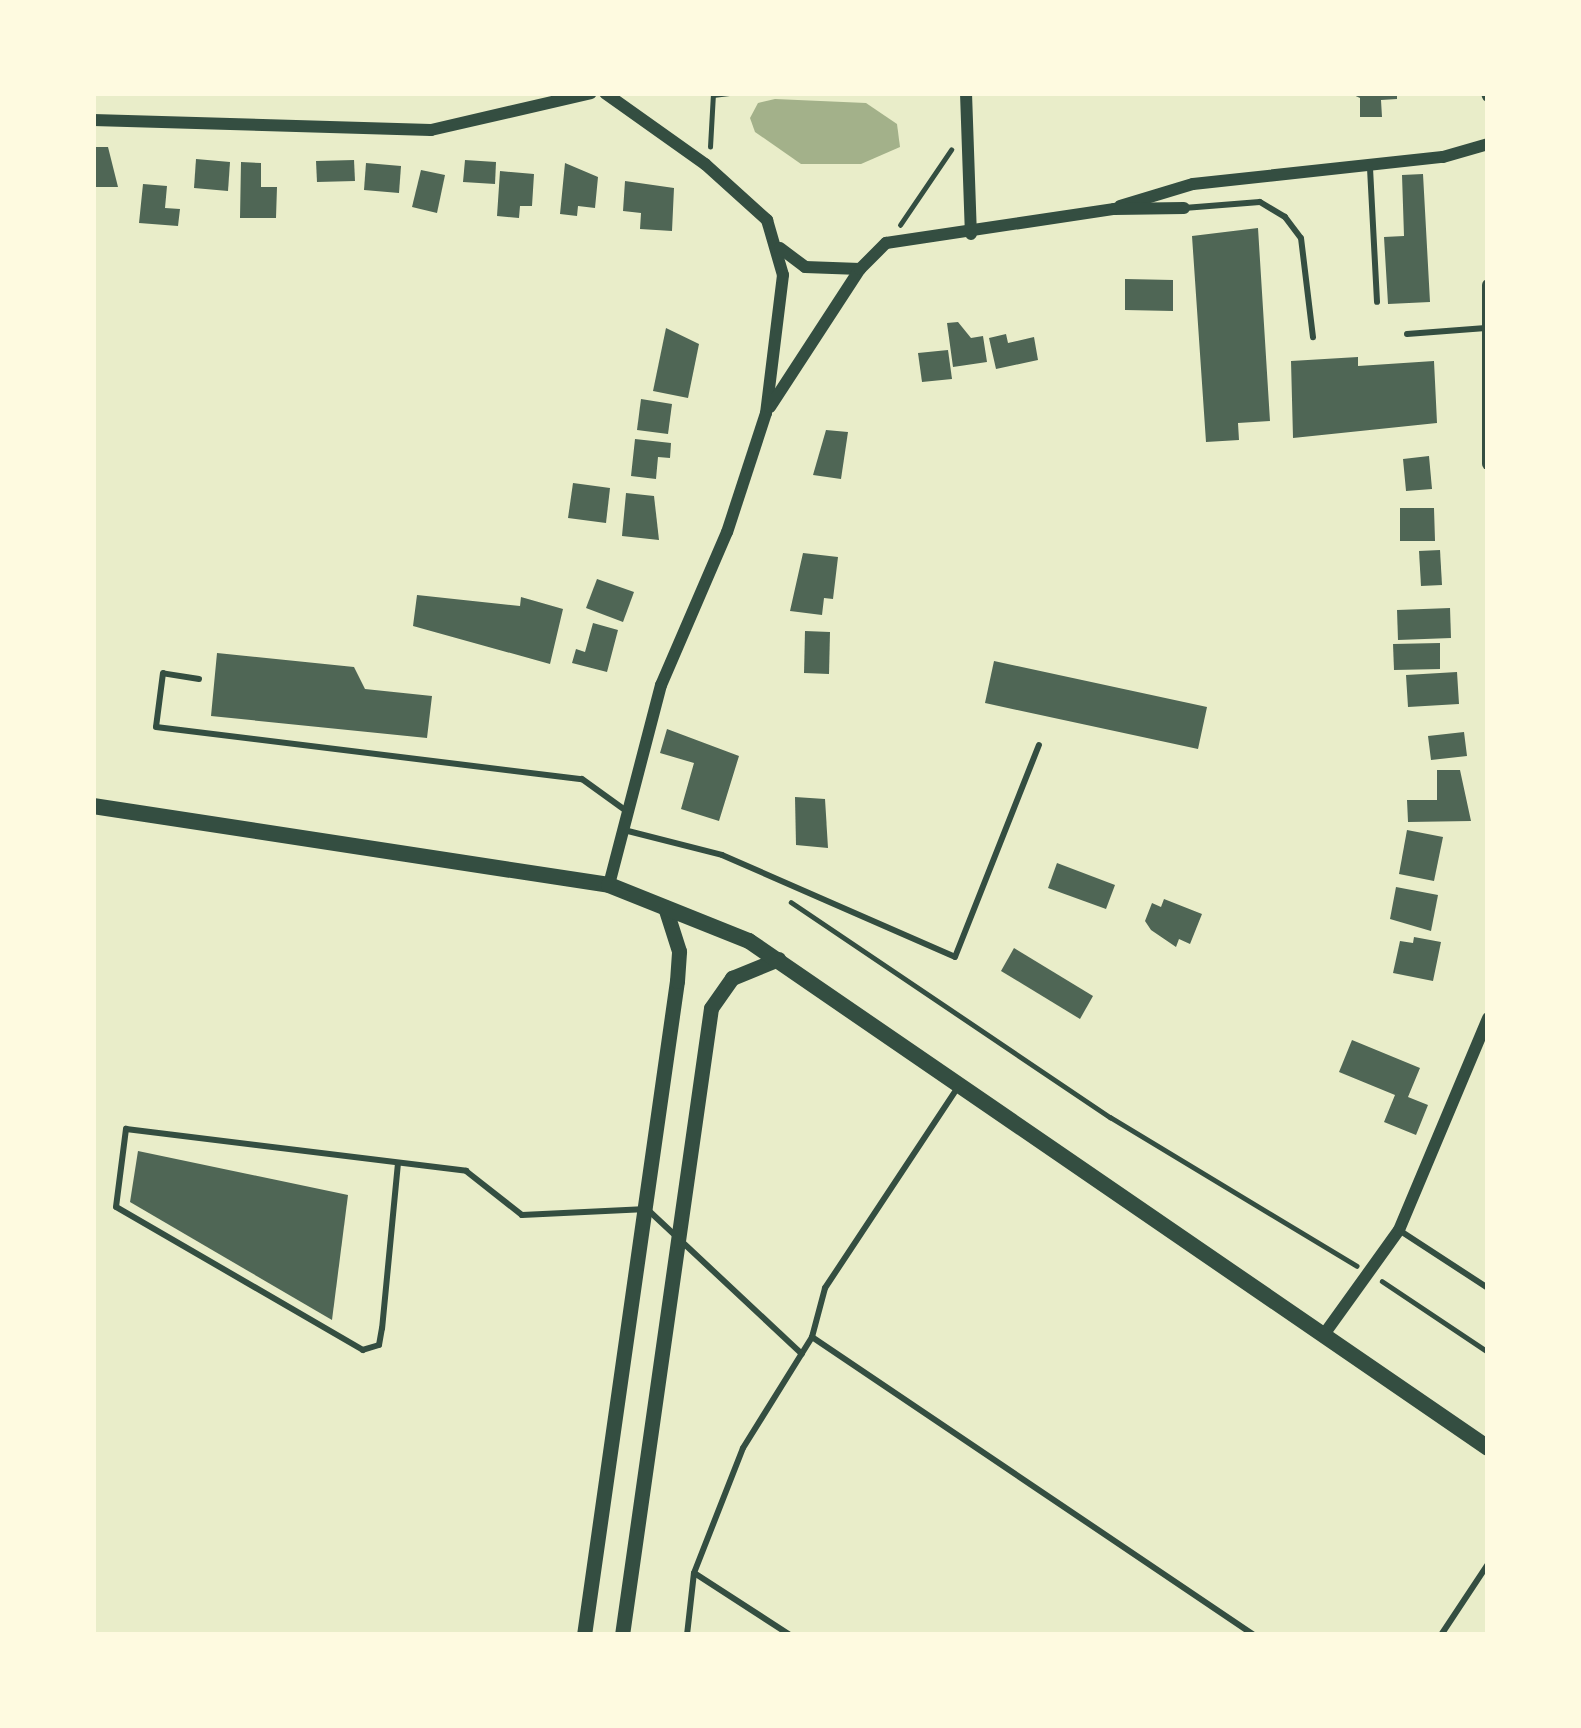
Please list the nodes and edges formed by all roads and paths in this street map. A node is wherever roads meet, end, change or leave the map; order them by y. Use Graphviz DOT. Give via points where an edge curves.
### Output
graph roads {
  1 [pos="591,93"];
  2 [pos="605,93"];
  3 [pos="729,93"];
  4 [pos="966,93"];
  5 [pos="713,94"];
  6 [pos="93,120"];
  7 [pos="967,125"];
  8 [pos="1488,144"];
  9 [pos="705,164"];
  10 [pos="1370,165"];
  11 [pos="1184,208"];
  12 [pos="1114,209"];
  13 [pos="971,234"];
  14 [pos="886,243"];
  15 [pos="780,248"];
  16 [pos="860,269"];
  17 [pos="1488,285"];
  18 [pos="1377,302"];
  19 [pos="1486,328"];
  20 [pos="1407,334"];
  21 [pos="1312,337"];
  22 [pos="766,413"];
  23 [pos="1488,464"];
  24 [pos="199,679"];
  25 [pos="1039,745"];
  26 [pos="93,806"];
  27 [pos="628,812"];
  28 [pos="623,830"];
  29 [pos="609,885"];
  30 [pos="780,895"];
  31 [pos="665,908"];
  32 [pos="778,959"];
  33 [pos="1487,1021"];
  34 [pos="961,1082"];
  35 [pos="398,1163"];
  36 [pos="647,1209"];
  37 [pos="1399,1230"];
  38 [pos="678,1240"];
  39 [pos="1370,1273"];
  40 [pos="1488,1288"];
  41 [pos="1324,1333"];
  42 [pos="812,1337"];
  43 [pos="1488,1352"];
  44 [pos="802,1354"];
  45 [pos="1488,1448"];
  46 [pos="1488,1564"];
  47 [pos="694,1573"];
  48 [pos="584,1635"];
  49 [pos="622,1635"];
  50 [pos="687,1635"];
  51 [pos="790,1635"];
  52 [pos="1254,1635"];
  53 [pos="1441,1635"];
  1 -- 6 [label="street" via="430,130"];
  2 -- 9 [label="street"];
  3 -- 5 [label="path"];
  4 -- 7 [label="street"];
  5 -- 9 [label="path"];
  7 -- 13 [label="street"];
  7 -- 14 [label="path"];
  8 -- 10 [label="street"];
  9 -- 15 [label="street" via="767,220"];
  10 -- 12 [label="street" via="1154,190"];
  10 -- 18 [label="lane"];
  11 -- 12 [label="street"];
  11 -- 21 [label="lane" via="1261,202 1285,217 1301,238"];
  12 -- 13 [label="street"];
  13 -- 14 [label="street"];
  14 -- 16 [label="street"];
  15 -- 16 [label="street" via="806,267"];
  15 -- 22 [label="street"];
  16 -- 22 [label="street"];
  17 -- 19 [label="street"];
  19 -- 20 [label="lane"];
  19 -- 23 [label="street"];
  22 -- 27 [label="street" via="727,532 661,685"];
  24 -- 27 [label="lane" via="163,673 156,727 582,779"];
  25 -- 28 [label="lane" via="955,957 722,855"];
  26 -- 29 [label="main road"];
  27 -- 28 [label="street"];
  28 -- 29 [label="street"];
  29 -- 31 [label="main road"];
  30 -- 39 [label="path" via="1110,1117"];
  31 -- 32 [label="main road"];
  31 -- 36 [label="street" via="679,951"];
  32 -- 34 [label="main road"];
  32 -- 38 [label="street" via="732,978 711,1008"];
  33 -- 37 [label="street"];
  34 -- 41 [label="main road"];
  34 -- 42 [label="lane" via="825,1288"];
  35 -- 35 [label="lane" via="126,1129 116,1207 363,1350 379,1345"];
  35 -- 36 [label="lane" via="466,1171 522,1215"];
  36 -- 38 [label="lane"];
  36 -- 48 [label="street"];
  37 -- 39 [label="street"];
  37 -- 40 [label="lane"];
  38 -- 44 [label="lane"];
  38 -- 49 [label="street"];
  39 -- 41 [label="street"];
  39 -- 43 [label="path"];
  41 -- 45 [label="main road"];
  42 -- 44 [label="lane"];
  42 -- 52 [label="lane"];
  44 -- 47 [label="lane" via="743,1448"];
  46 -- 53 [label="lane"];
  47 -- 50 [label="lane"];
  47 -- 51 [label="lane"];
}
